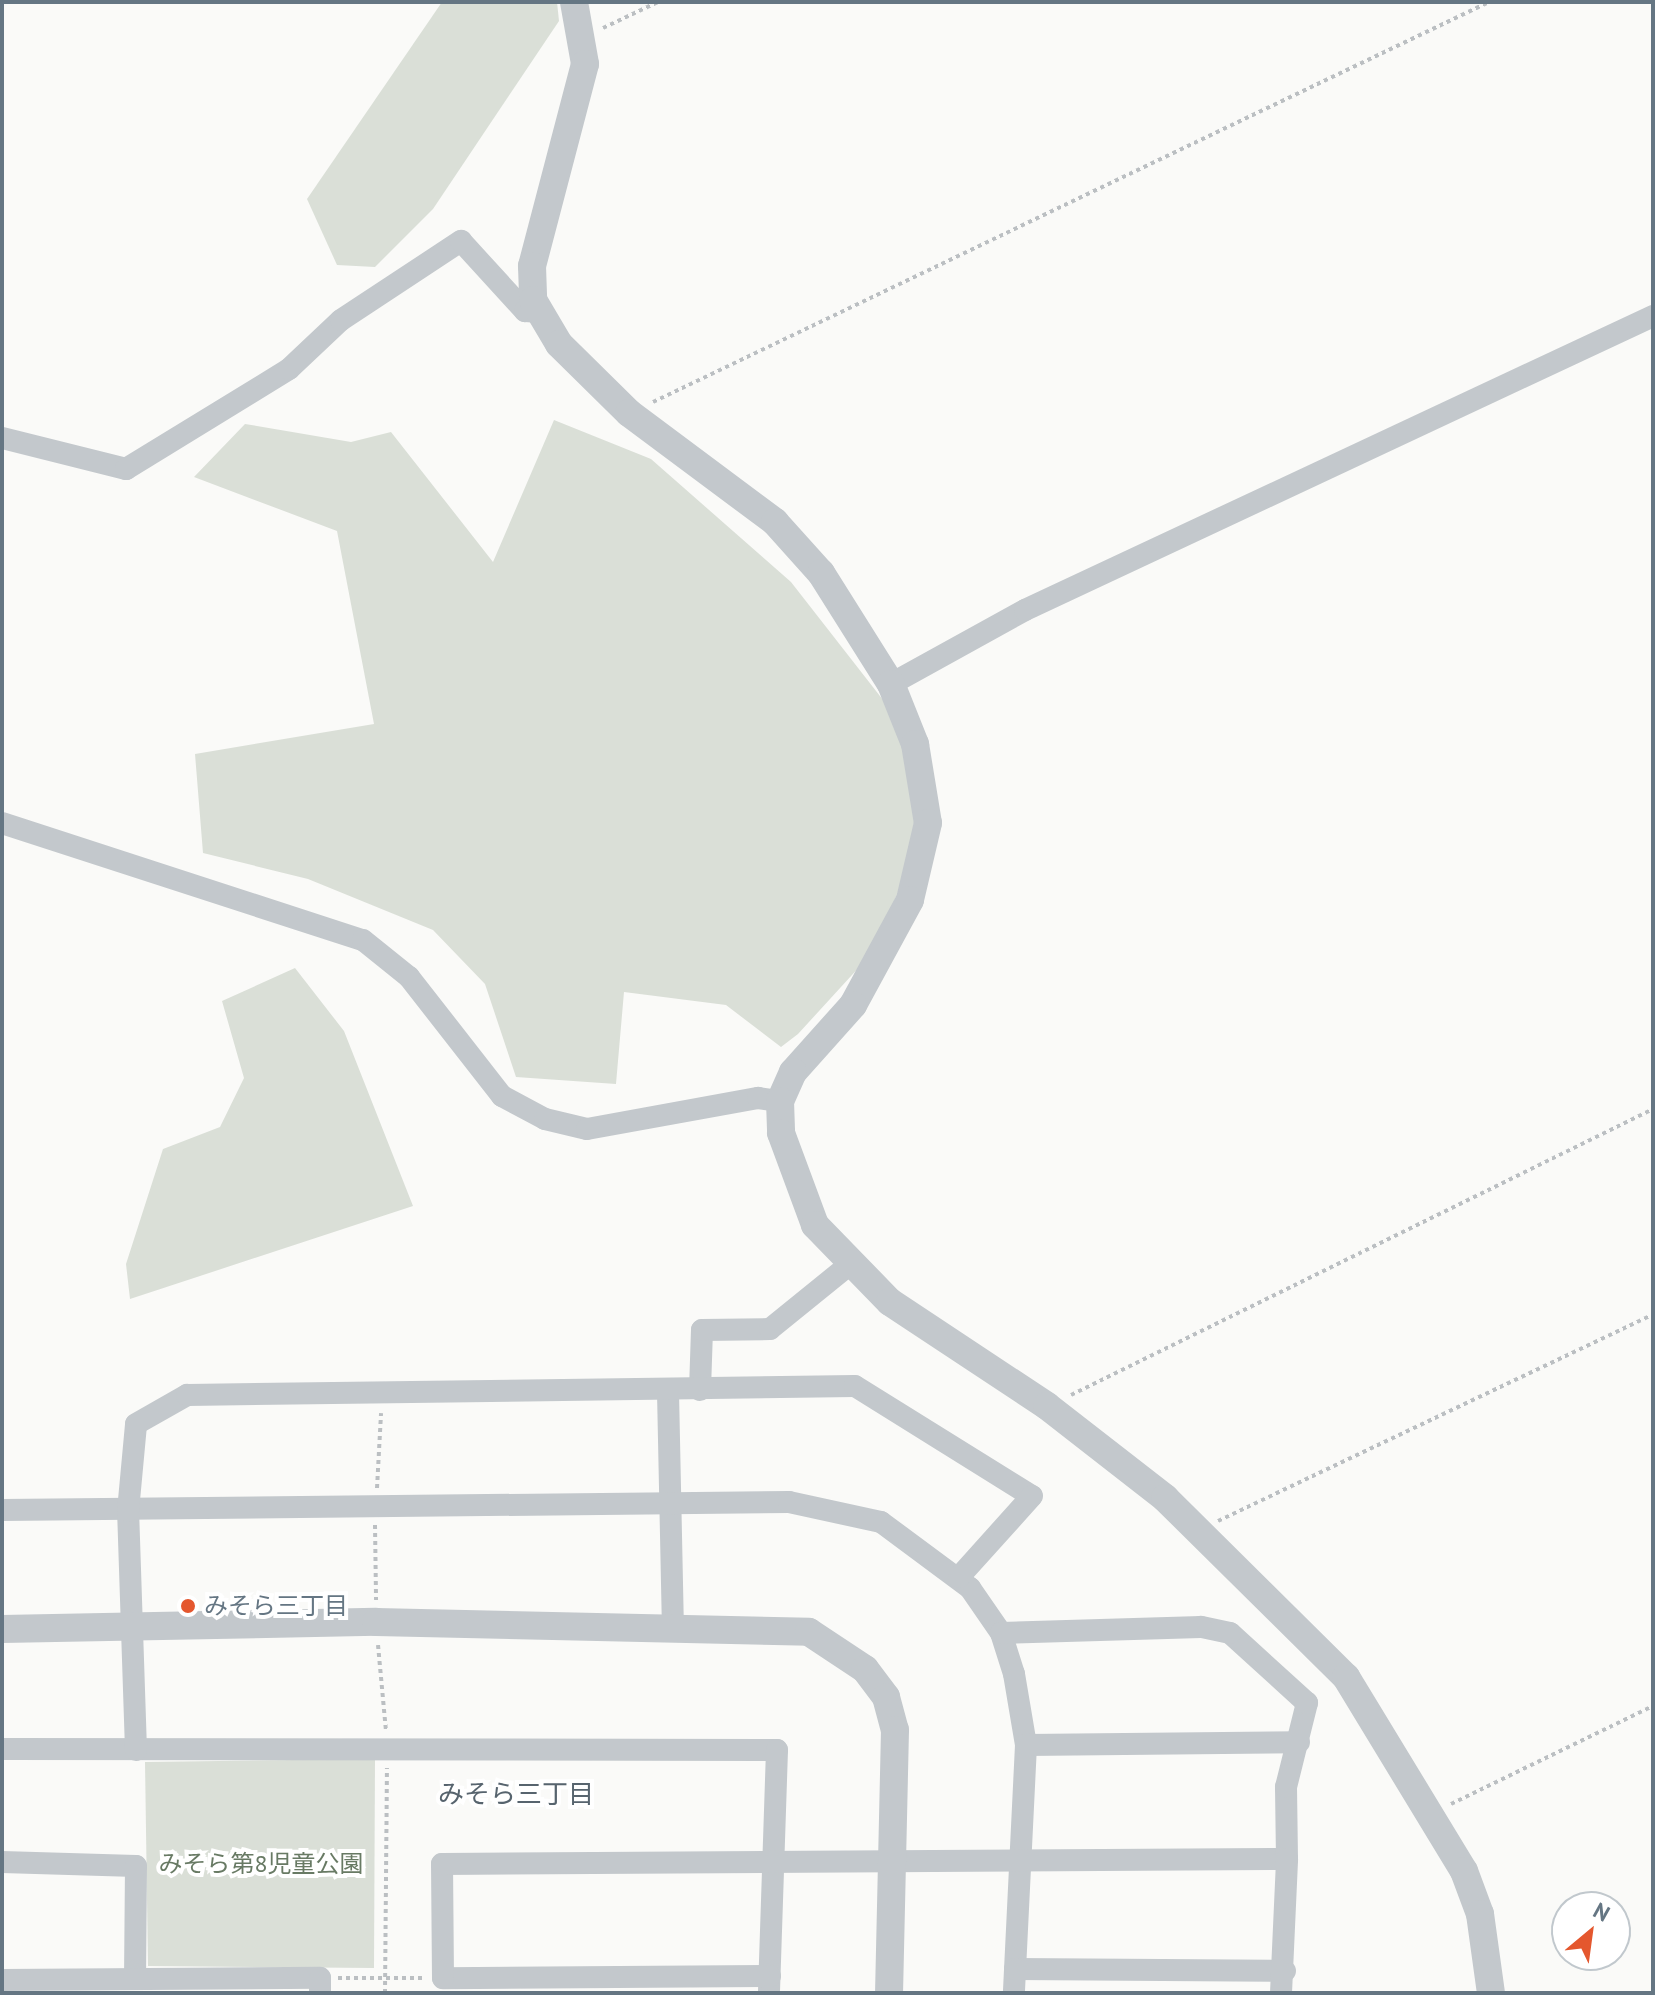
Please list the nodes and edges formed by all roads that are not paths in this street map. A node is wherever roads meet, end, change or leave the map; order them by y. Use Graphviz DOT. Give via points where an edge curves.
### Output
graph roads {
  1 [pos="574,2"];
  2 [pos="540,312"];
  3 [pos="1653,316"];
  4 [pos="2,438"];
  5 [pos="891,684"];
  6 [pos="2,823"];
  7 [pos="780,1101"];
  8 [pos="849,1265"];
  9 [pos="700,1390"];
  10 [pos="668,1392"];
  11 [pos="672,1503"];
  12 [pos="2,1510"];
  13 [pos="128,1511"];
  14 [pos="959,1577"];
  15 [pos="134,1624"];
  16 [pos="673,1624"];
  17 [pos="2,1629"];
  18 [pos="1001,1633"];
  19 [pos="1299,1742"];
  20 [pos="1026,1745"];
  21 [pos="2,1749"];
  22 [pos="136,1750"];
  23 [pos="1019,1857"];
  24 [pos="1287,1859"];
  25 [pos="773,1860"];
  26 [pos="891,1861"];
  27 [pos="2,1862"];
  28 [pos="1015,1969"];
  29 [pos="135,1979"];
  30 [pos="2,1980"];
  31 [pos="1283,1982"];
  32 [pos="770,1984"];
  33 [pos="320,1986"];
  34 [pos="889,1993"];
  35 [pos="1014,1993"];
  36 [pos="1491,1993"];
  1 -- 2 [label="street" via="585,64 532,266"];
  2 -- 4 [label="street" via="525,311 461,241 341,320 289,369 126,469"];
  2 -- 5 [label="street" via="559,344 629,413 775,522 821,573"];
  3 -- 5 [label="street" via="1025,610"];
  5 -- 7 [label="street" via="922,785 922,862 905,912 853,1005 793,1072"];
  6 -- 7 [label="street" via="363,940 409,977 502,1096 545,1119 587,1129 758,1098"];
  7 -- 8 [label="street" via="781,1133 815,1225"];
  8 -- 9 [label="street" via="770,1329 702,1330"];
  8 -- 36 [label="street" via="890,1302 1047,1406 1199,1529 1346,1677 1464,1871 1480,1914"];
  9 -- 10 [label="street"];
  9 -- 14 [label="street" via="855,1386 1032,1496"];
  10 -- 11 [label="street"];
  10 -- 13 [label="street" via="187,1395 136,1424"];
  11 -- 13 [label="street"];
  11 -- 14 [label="street" via="789,1502 858,1512"];
  11 -- 16 [label="street"];
  12 -- 13 [label="street"];
  13 -- 15 [label="street"];
  14 -- 18 [label="street"];
  15 -- 16 [label="street"];
  15 -- 17 [label="street"];
  15 -- 22 [label="street"];
  16 -- 26 [label="street" via="809,1632 865,1669 886,1697 895,1730"];
  18 -- 19 [label="street" via="1201,1627 1230,1633 1307,1703"];
  18 -- 20 [label="street"];
  19 -- 20 [label="street"];
  19 -- 24 [label="street" via="1286,1787"];
  20 -- 23 [label="street"];
  21 -- 22 [label="street"];
  22 -- 25 [label="street" via="777,1750"];
  23 -- 24 [label="street"];
  23 -- 26 [label="street"];
  23 -- 28 [label="street"];
  24 -- 31 [label="street"];
  25 -- 26 [label="street"];
  25 -- 32 [label="street"];
  25 -- 32 [label="street" via="442,1864 443,1978"];
  26 -- 34 [label="street"];
  27 -- 29 [label="street" via="136,1866"];
  28 -- 31 [label="street"];
  28 -- 35 [label="street"];
  29 -- 30 [label="street"];
  29 -- 33 [label="street"];
}
